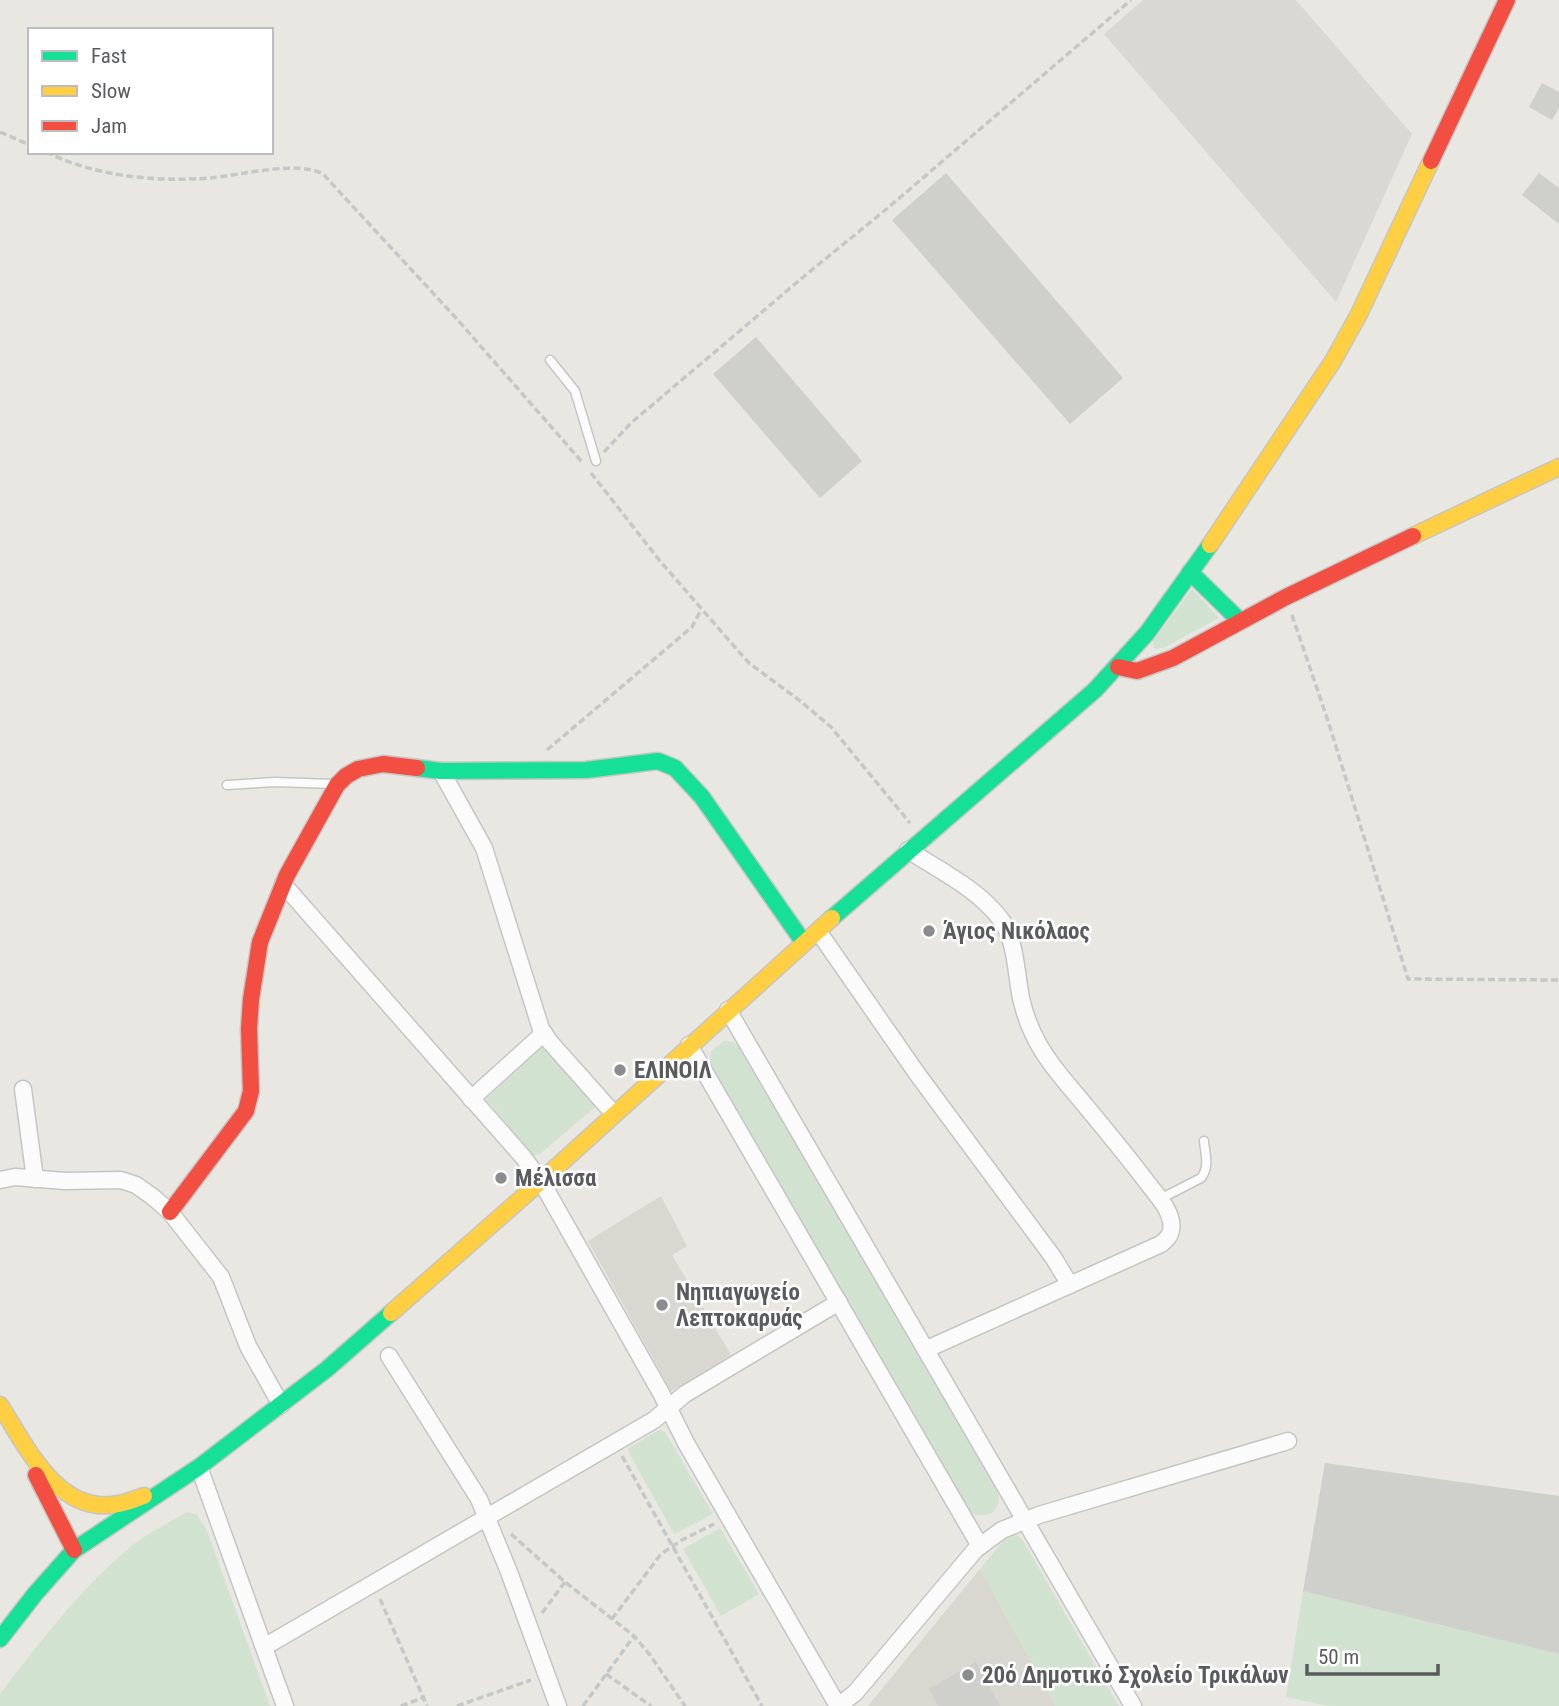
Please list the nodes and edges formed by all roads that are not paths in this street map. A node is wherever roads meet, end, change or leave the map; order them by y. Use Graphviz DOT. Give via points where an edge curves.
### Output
graph roads {
  1 [pos="1507,0"];
  2 [pos="550,360"];
  3 [pos="596,461"];
  4 [pos="1559,467"];
  5 [pos="1191,572"];
  6 [pos="1240,621"];
  7 [pos="1118,667"];
  8 [pos="441,771"];
  9 [pos="227,785"];
  10 [pos="337,785"];
  11 [pos="908,850"];
  12 [pos="283,884"];
  13 [pos="818,931"];
  14 [pos="804,943"];
  15 [pos="728,1010"];
  16 [pos="544,1033"];
  17 [pos="690,1045"];
  18 [pos="23,1089"];
  19 [pos="471,1099"];
  20 [pos="614,1114"];
  21 [pos="1203,1141"];
  22 [pos="35,1179"];
  23 [pos="0,1180"];
  24 [pos="541,1181"];
  25 [pos="1160,1199"];
  26 [pos="170,1212"];
  27 [pos="1070,1285"];
  28 [pos="839,1302"];
  29 [pos="927,1349"];
  30 [pos="389,1356"];
  31 [pos="281,1405"];
  32 [pos="1,1407"];
  33 [pos="668,1409"];
  34 [pos="1288,1441"];
  35 [pos="199,1467"];
  36 [pos="172,1484"];
  37 [pos="487,1517"];
  38 [pos="1023,1520"];
  39 [pos="980,1546"];
  40 [pos="74,1550"];
  41 [pos="0,1639"];
  42 [pos="264,1647"];
  43 [pos="285,1706"];
  44 [pos="558,1706"];
  45 [pos="838,1706"];
  46 [pos="1133,1706"];
  1 -- 5 [label="street" via="1333,362"];
  2 -- 3 [label="lane" via="575,391"];
  4 -- 6 [label="street"];
  5 -- 6 [label="street"];
  5 -- 7 [label="street"];
  6 -- 7 [label="street" via="1148,669"];
  7 -- 11 [label="street"];
  8 -- 10 [label="street" via="383,764 358,769"];
  8 -- 14 [label="street" via="586,770 644,761 668,763 702,797"];
  8 -- 16 [label="street" via="484,848"];
  9 -- 10 [label="lane" via="297,781"];
  10 -- 12 [label="street"];
  11 -- 13 [label="street"];
  11 -- 25 [label="street" via="981,900 1000,919 1010,939 1026,1019 1040,1050"];
  12 -- 19 [label="street"];
  12 -- 26 [label="street" via="260,942 254,974 249,1029 251,1091 246,1111"];
  13 -- 14 [label="street"];
  13 -- 27 [label="street"];
  14 -- 15 [label="street"];
  15 -- 17 [label="street"];
  15 -- 29 [label="street"];
  16 -- 19 [label="street"];
  16 -- 20 [label="street"];
  17 -- 20 [label="street"];
  17 -- 28 [label="street"];
  18 -- 22 [label="street"];
  19 -- 24 [label="street"];
  20 -- 24 [label="street"];
  21 -- 25 [label="lane" via="1205,1173"];
  22 -- 23 [label="street"];
  22 -- 26 [label="street" via="121,1180 146,1191"];
  24 -- 31 [label="street"];
  24 -- 33 [label="street"];
  25 -- 27 [label="street" via="1171,1220 1166,1240"];
  26 -- 31 [label="street" via="221,1277 248,1346"];
  27 -- 29 [label="street"];
  28 -- 33 [label="street" via="698,1386"];
  28 -- 39 [label="street"];
  29 -- 38 [label="street"];
  30 -- 37 [label="street"];
  31 -- 35 [label="street"];
  32 -- 36 [label="street" via="51,1482 79,1503 96,1506 134,1501"];
  32 -- 40 [label="street"];
  33 -- 37 [label="street"];
  33 -- 45 [label="street"];
  34 -- 38 [label="street"];
  35 -- 36 [label="street"];
  35 -- 42 [label="street"];
  36 -- 40 [label="street"];
  37 -- 42 [label="street"];
  37 -- 44 [label="street"];
  38 -- 39 [label="street"];
  38 -- 46 [label="street"];
  39 -- 45 [label="street" via="855,1693"];
  40 -- 41 [label="street"];
  42 -- 43 [label="street"];
}
